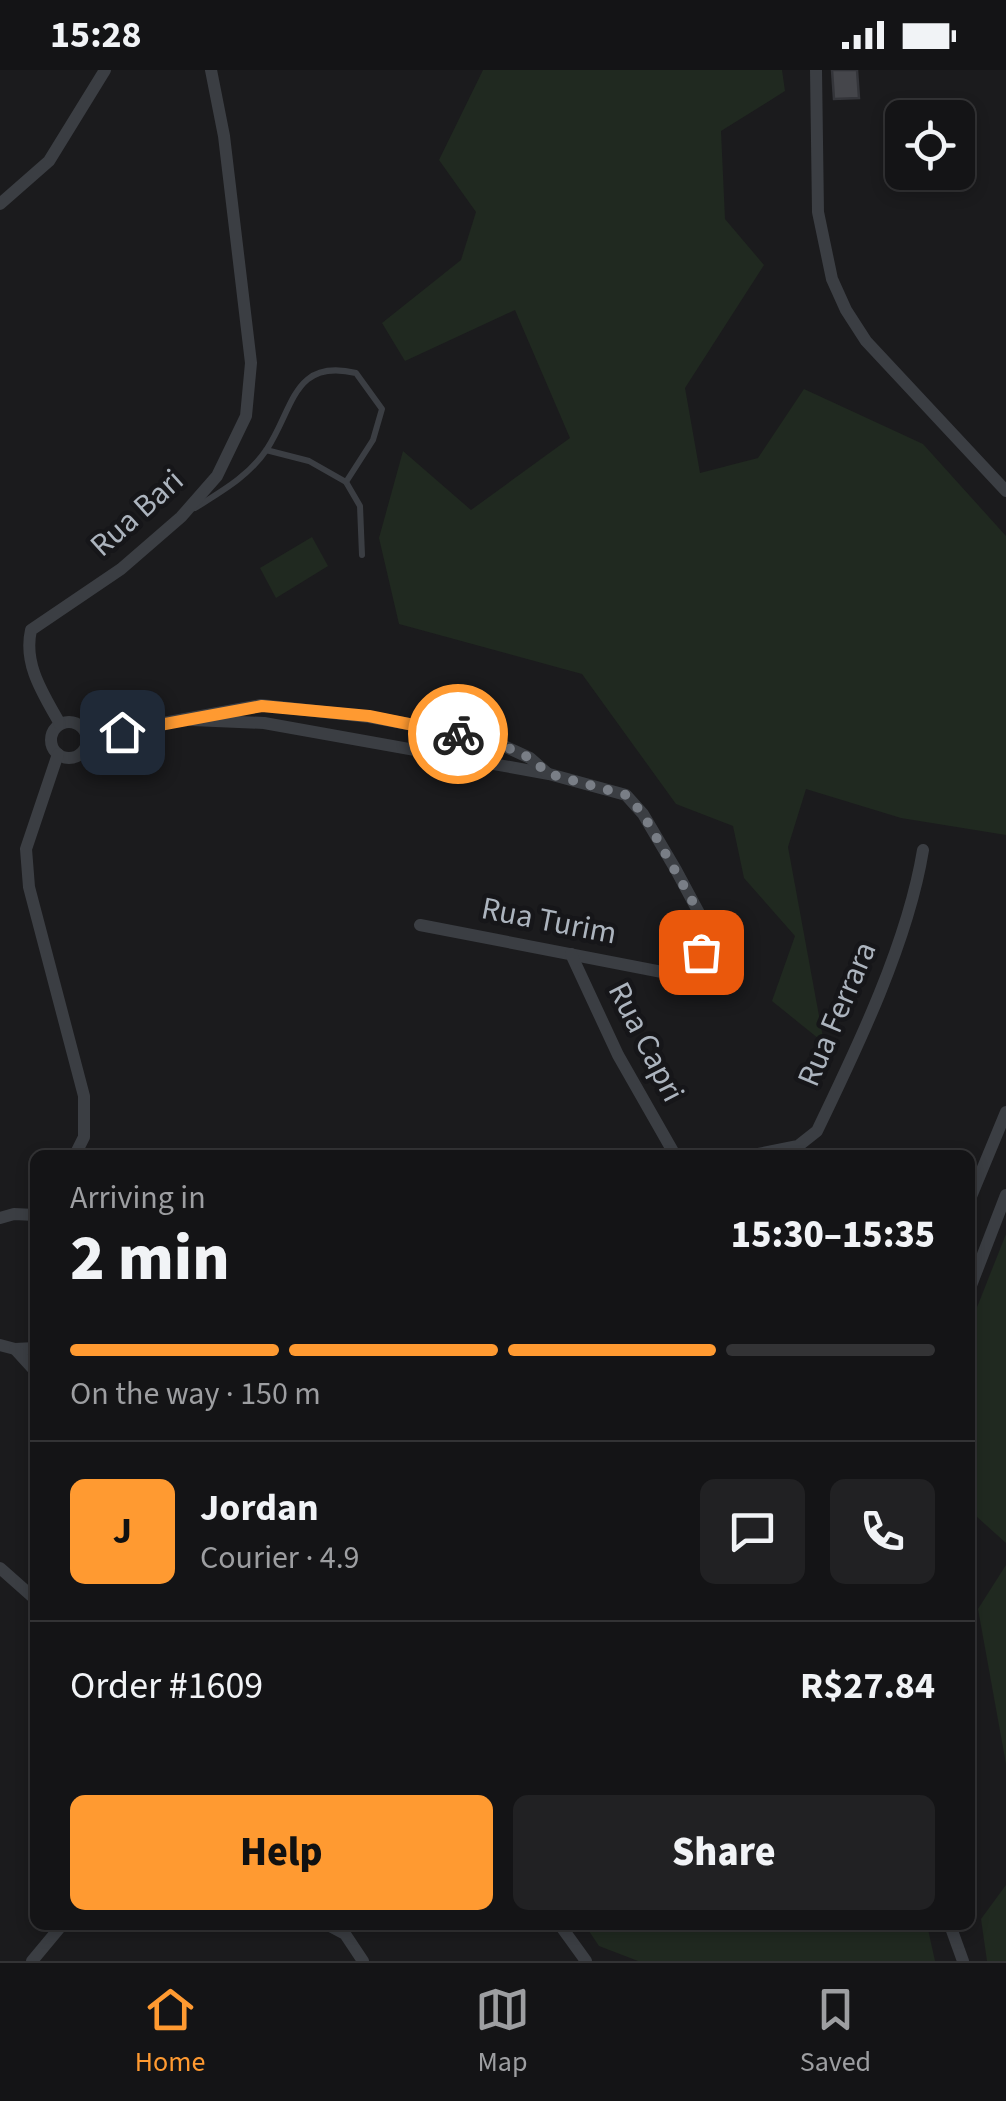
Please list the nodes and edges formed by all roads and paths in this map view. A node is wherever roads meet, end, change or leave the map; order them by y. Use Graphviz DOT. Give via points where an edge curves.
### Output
graph roads {
  1 [pos="105,70"];
  2 [pos="212,70"];
  3 [pos="816,70"];
  4 [pos="0,204"];
  5 [pos="266,450"];
  6 [pos="346,482"];
  7 [pos="1006,491"];
  8 [pos="182,517"];
  9 [pos="362,555"];
  10 [pos="192,720"];
  11 [pos="60,724"];
  12 [pos="87,738"];
  13 [pos="58,754"];
  14 [pos="549,774"];
  15 [pos="923,850"];
  16 [pos="420,924"];
  17 [pos="570,954"];
  18 [pos="1006,1112"];
  19 [pos="78,1150"];
  20 [pos="672,1150"];
  21 [pos="778,1150"];
  22 [pos="975,1187"];
  23 [pos="1006,1194"];
  24 [pos="30,1214"];
  25 [pos="0,1218"];
  26 [pos="975,1275"];
  27 [pos="0,1345"];
  28 [pos="30,1348"];
  29 [pos="15,1349"];
  30 [pos="30,1366"];
  31 [pos="0,1568"];
  32 [pos="30,1595"];
  33 [pos="58,1930"];
  34 [pos="337,1930"];
  35 [pos="564,1930"];
  36 [pos="952,1930"];
  37 [pos="32,1961"];
  38 [pos="362,1961"];
  39 [pos="586,1961"];
  40 [pos="963,1961"];
  1 -- 4 [label="street" via="49,161"];
  2 -- 8 [label="street, Rua Bari" via="251,391 216,476"];
  3 -- 7 [label="street" via="818,212 839,295 866,341"];
  5 -- 6 [label="lane" via="309,461"];
  5 -- 6 [label="lane" via="304,380 336,368 356,373 382,409 373,440"];
  5 -- 8 [label="lane" via="242,479"];
  6 -- 9 [label="lane" via="360,506"];
  8 -- 11 [label="street, Rua Bari" via="121,569 31,630 27,647 34,673"];
  10 -- 12 [label="street, Rua Turim"];
  10 -- 14 [label="street, Rua Turim" via="264,723"];
  10 -- 14 [label="street, Rua Turim" via="262,706 369,716 504,746"];
  11 -- 12 [label="street" via="77,724"];
  11 -- 13 [label="street" via="52,738"];
  12 -- 13 [label="street" via="75,756"];
  13 -- 19 [label="street" via="26,849 84,1096"];
  14 -- 17 [label="street, Rua Turim" via="626,795 676,870 704,928 701,952 680,970"];
  15 -- 21 [label="street, Rua Ferrara" via="892,960 816,1131 798,1146"];
  16 -- 17 [label="street, Rua Turim"];
  17 -- 20 [label="street, Rua Capri"];
  18 -- 22 [label="street"];
  23 -- 26 [label="street"];
  24 -- 25 [label="street"];
  27 -- 29 [label="street"];
  28 -- 29 [label="street"];
  29 -- 30 [label="street"];
  31 -- 32 [label="street"];
  33 -- 37 [label="street"];
  34 -- 38 [label="street"];
  35 -- 39 [label="street"];
  36 -- 40 [label="street"];
}
